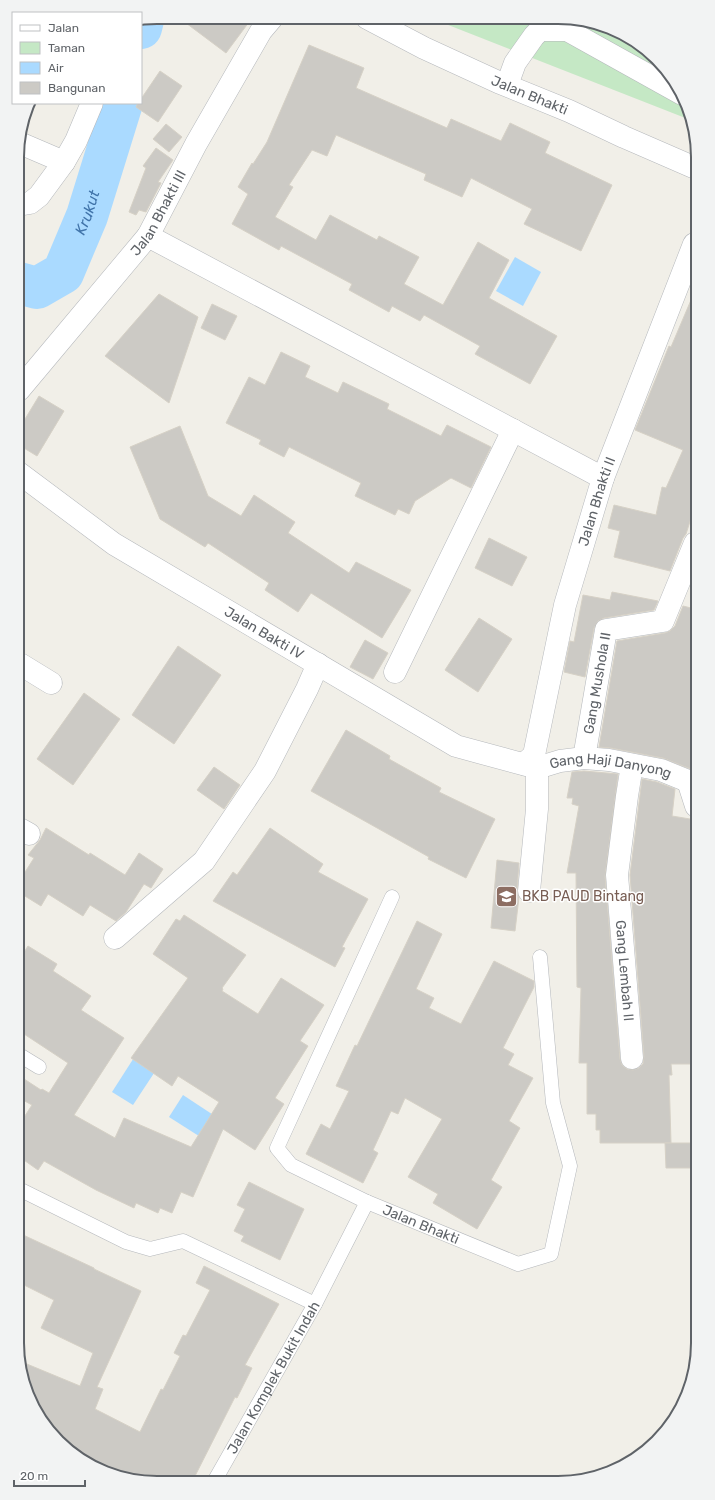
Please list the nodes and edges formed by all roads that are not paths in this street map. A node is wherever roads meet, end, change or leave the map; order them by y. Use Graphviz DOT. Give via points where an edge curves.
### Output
graph roads {
  1 [pos="267,24"];
  2 [pos="378,24"];
  3 [pos="507,86"];
  4 [pos="672,88"];
  5 [pos="92,104"];
  6 [pos="24,145"];
  7 [pos="64,162"];
  8 [pos="691,166"];
  9 [pos="24,204"];
  10 [pos="148,236"];
  11 [pos="691,252"];
  12 [pos="24,384"];
  13 [pos="513,430"];
  14 [pos="24,477"];
  15 [pos="603,478"];
  16 [pos="691,553"];
  17 [pos="318,664"];
  18 [pos="24,666"];
  19 [pos="395,672"];
  20 [pos="51,683"];
  21 [pos="584,758"];
  22 [pos="632,765"];
  23 [pos="530,766"];
  24 [pos="691,783"];
  25 [pos="529,891"];
  26 [pos="392,896"];
  27 [pos="115,938"];
  28 [pos="540,957"];
  29 [pos="24,1058"];
  30 [pos="632,1058"];
  31 [pos="39,1067"];
  32 [pos="24,1191"];
  33 [pos="367,1202"];
  34 [pos="315,1304"];
  35 [pos="217,1476"];
  1 -- 10 [label="street, Jalan Bhakti III" via="196,144"];
  2 -- 3 [label="street, Jalan Bhakti"];
  3 -- 4 [label="street" via="515,63 540,30 567,30"];
  3 -- 8 [label="street, Jalan Bhakti"];
  5 -- 7 [label="street"];
  6 -- 7 [label="street"];
  7 -- 9 [label="street" via="39,196"];
  10 -- 12 [label="street, Jalan Bhakti III"];
  10 -- 13 [label="street"];
  11 -- 15 [label="street, Jalan Bhakti II"];
  13 -- 15 [label="street"];
  13 -- 19 [label="street"];
  14 -- 17 [label="street, Jalan Bakti IV" via="114,544"];
  15 -- 23 [label="street, Jalan Bhakti II" via="565,605"];
  16 -- 21 [label="street, Gang Mushola II" via="663,621 606,630"];
  17 -- 23 [label="street, Jalan Bakti IV" via="456,746"];
  17 -- 27 [label="street" via="265,771 204,861"];
  18 -- 20 [label="street"];
  21 -- 22 [label="street, Gang Haji Danyong"];
  21 -- 23 [label="street, Gang Haji Danyong"];
  22 -- 24 [label="street, Gang Haji Danyong" via="661,770"];
  22 -- 30 [label="street, Gang Lembah II" via="617,875"];
  23 -- 25 [label="street" via="537,809"];
  26 -- 33 [label="lane, Jalan Bhakti" via="277,1148 290,1165"];
  28 -- 33 [label="lane, Jalan Bhakti" via="553,1103 570,1166 551,1254 518,1264"];
  29 -- 31 [label="lane"];
  32 -- 34 [label="lane, Jalan Komplek Bukit Indah" via="126,1242 150,1249 183,1241"];
  33 -- 34 [label="lane"];
  34 -- 35 [label="lane, Jalan Komplek Bukit Indah"];
}
